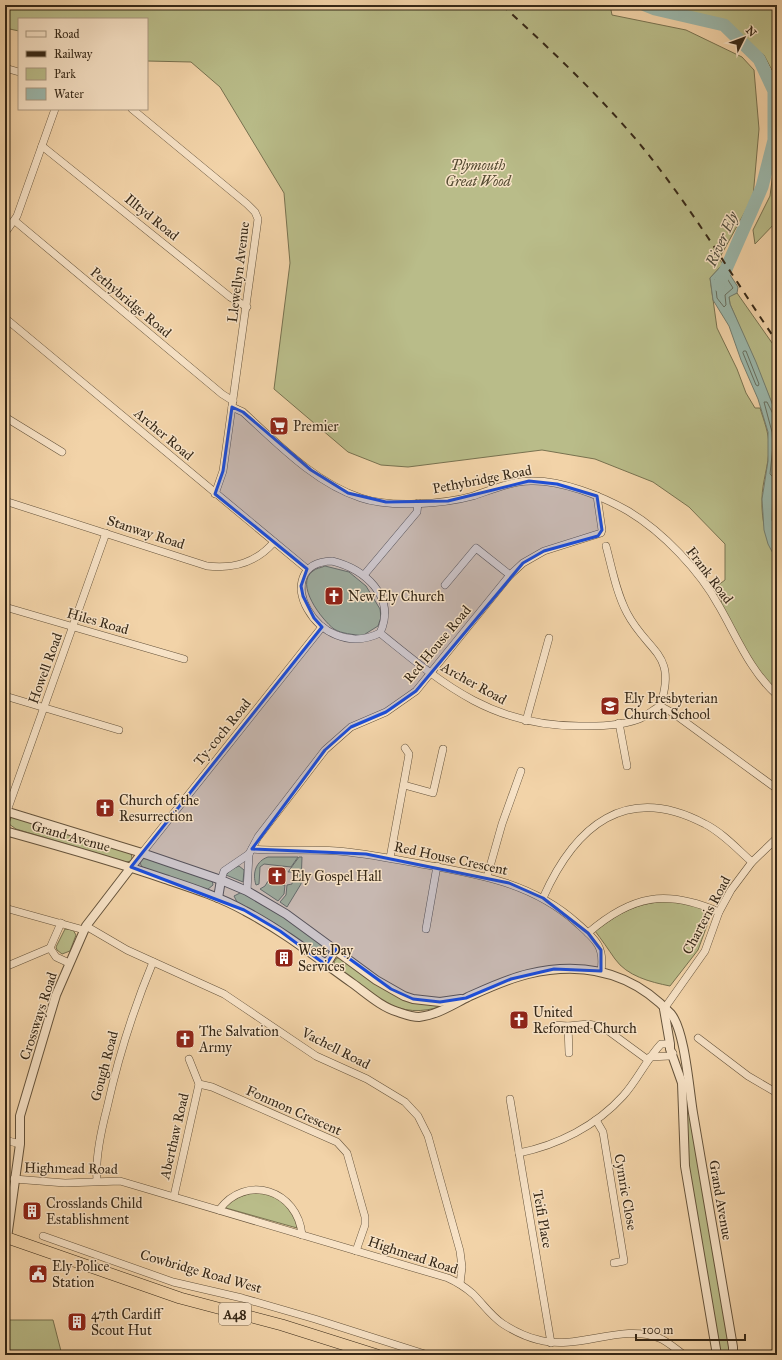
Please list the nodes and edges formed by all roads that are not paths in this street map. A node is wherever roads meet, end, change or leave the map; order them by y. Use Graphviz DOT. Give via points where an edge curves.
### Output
graph roads {
  1 [pos="5,68"];
  2 [pos="18,72"];
  3 [pos="55,110"];
  4 [pos="133,110"];
  5 [pos="42,146"];
  6 [pos="15,221"];
  7 [pos="5,233"];
  8 [pos="247,307"];
  9 [pos="5,318"];
  10 [pos="232,404"];
  11 [pos="5,417"];
  12 [pos="62,452"];
  13 [pos="215,494"];
  14 [pos="597,496"];
  15 [pos="5,501"];
  16 [pos="418,503"];
  17 [pos="106,533"];
  18 [pos="274,542"];
  19 [pos="606,546"];
  20 [pos="307,570"];
  21 [pos="364,575"];
  22 [pos="510,575"];
  23 [pos="445,585"];
  24 [pos="5,607"];
  25 [pos="73,627"];
  26 [pos="322,627"];
  27 [pos="380,633"];
  28 [pos="549,638"];
  29 [pos="184,659"];
  30 [pos="430,673"];
  31 [pos="777,695"];
  32 [pos="5,696"];
  33 [pos="660,706"];
  34 [pos="44,708"];
  35 [pos="526,721"];
  36 [pos="619,723"];
  37 [pos="119,730"];
  38 [pos="405,748"];
  39 [pos="443,749"];
  40 [pos="627,766"];
  41 [pos="521,771"];
  42 [pos="404,785"];
  43 [pos="777,789"];
  44 [pos="6,811"];
  45 [pos="5,821"];
  46 [pos="5,831"];
  47 [pos="777,838"];
  48 [pos="250,852"];
  49 [pos="142,853"];
  50 [pos="390,858"];
  51 [pos="752,862"];
  52 [pos="437,866"];
  53 [pos="131,867"];
  54 [pos="487,877"];
  55 [pos="221,880"];
  56 [pos="247,891"];
  57 [pos="218,898"];
  58 [pos="543,898"];
  59 [pos="5,908"];
  60 [pos="719,912"];
  61 [pos="61,922"];
  62 [pos="85,928"];
  63 [pos="426,929"];
  64 [pos="588,933"];
  65 [pos="50,948"];
  66 [pos="336,950"];
  67 [pos="153,962"];
  68 [pos="69,963"];
  69 [pos="326,965"];
  70 [pos="5,967"];
  71 [pos="600,971"];
  72 [pos="466,998"];
  73 [pos="664,1009"];
  74 [pos="554,1025"];
  75 [pos="568,1026"];
  76 [pos="698,1038"];
  77 [pos="670,1044"];
  78 [pos="682,1046"];
  79 [pos="569,1053"];
  80 [pos="672,1053"];
  81 [pos="649,1058"];
  82 [pos="189,1059"];
  83 [pos="199,1084"];
  84 [pos="777,1093"];
  85 [pos="510,1099"];
  86 [pos="596,1120"];
  87 [pos="5,1140"];
  88 [pos="20,1144"];
  89 [pos="519,1153"];
  90 [pos="14,1179"];
  91 [pos="97,1180"];
  92 [pos="174,1196"];
  93 [pos="219,1210"];
  94 [pos="302,1235"];
  95 [pos="43,1236"];
  96 [pos="6,1239"];
  97 [pos="62,1243"];
  98 [pos="356,1251"];
  99 [pos="58,1256"];
  100 [pos="614,1263"];
  101 [pos="460,1284"];
  102 [pos="286,1311"];
  103 [pos="282,1325"];
  104 [pos="551,1343"];
  105 [pos="777,1353"];
  106 [pos="376,1355"];
  107 [pos="428,1355"];
  108 [pos="684,1355"];
  109 [pos="717,1355"];
  110 [pos="733,1355"];
  111 [pos="763,1355"];
  1 -- 2 [label="street"];
  3 -- 5 [label="street"];
  4 -- 8 [label="street, Llewellyn Avenue" via="255,212 259,225"];
  5 -- 6 [label="street"];
  5 -- 8 [label="street, Illtyd Road" via="230,297"];
  6 -- 7 [label="street"];
  6 -- 10 [label="street, Pethybridge Road"];
  8 -- 10 [label="street, Llewellyn Avenue"];
  9 -- 13 [label="street, Archer Road"];
  10 -- 13 [label="street, Llewellyn Avenue" via="222,471"];
  10 -- 16 [label="street, Pethybridge Road" via="310,470 348,493 375,501"];
  11 -- 12 [label="street"];
  13 -- 18 [label="street, Archer Road"];
  14 -- 16 [label="street, Pethybridge Road" via="557,484 529,481 448,501"];
  14 -- 22 [label="street, Red House Road" via="601,534 544,550"];
  14 -- 31 [label="street, Frank Road" via="628,511 665,539 712,594 750,664"];
  15 -- 17 [label="street, Stanway Road"];
  16 -- 21 [label="street, Pethybridge Road" via="417,512"];
  17 -- 18 [label="street, Stanway Road" via="207,566 220,567 250,561"];
  17 -- 25 [label="street, Howell Road"];
  18 -- 20 [label="street, Archer Road"];
  19 -- 33 [label="street" via="619,595 627,614 662,659 667,684"];
  20 -- 21 [label="street" via="316,563 332,561 350,566"];
  20 -- 26 [label="street" via="301,586 303,596 309,611"];
  21 -- 27 [label="street" via="380,595 383,604 385,619"];
  22 -- 23 [label="street" via="476,548"];
  22 -- 30 [label="street, Red House Road"];
  24 -- 25 [label="street, Hiles Road"];
  25 -- 29 [label="street, Hiles Road"];
  25 -- 34 [label="street, Howell Road"];
  26 -- 27 [label="street" via="346,639 359,640"];
  26 -- 49 [label="street, Ty-coch Road"];
  27 -- 30 [label="street, Archer Road"];
  28 -- 35 [label="street"];
  30 -- 35 [label="street, Archer Road" via="486,708"];
  30 -- 48 [label="street, Red House Road" via="416,691 401,702 386,712 351,727 337,738 274,816"];
  32 -- 34 [label="street"];
  33 -- 36 [label="street, Archer Road" via="640,718"];
  33 -- 43 [label="street"];
  34 -- 37 [label="street"];
  34 -- 44 [label="street, Howell Road"];
  35 -- 36 [label="street, Archer Road" via="568,726"];
  36 -- 40 [label="street"];
  38 -- 42 [label="street" via="409,754"];
  39 -- 42 [label="street" via="434,793"];
  41 -- 54 [label="street"];
  42 -- 50 [label="street"];
  44 -- 45 [label="street"];
  44 -- 49 [label="street, Grand Avenue"];
  46 -- 53 [label="street, Grand Avenue"];
  47 -- 51 [label="street, Charteris Road"];
  48 -- 50 [label="street, Red House Crescent" via="336,851"];
  48 -- 55 [label="street, Red House Road" via="224,871"];
  48 -- 56 [label="street"];
  49 -- 53 [label="street"];
  49 -- 55 [label="street, Grand Avenue"];
  50 -- 52 [label="street, Red House Crescent"];
  51 -- 58 [label="street" via="706,824 680,812 654,807 634,809 596,824 577,842 560,863"];
  51 -- 60 [label="street, Charteris Road" via="731,890"];
  52 -- 54 [label="street, Red House Crescent"];
  52 -- 63 [label="street"];
  53 -- 57 [label="street, Grand Avenue"];
  53 -- 62 [label="street, Crossways Road"];
  54 -- 58 [label="street, Red House Crescent" via="509,883"];
  55 -- 56 [label="street, Grand Avenue"];
  55 -- 57 [label="street"];
  56 -- 66 [label="street, Grand Avenue" via="286,914"];
  57 -- 69 [label="street, Grand Avenue" via="280,931"];
  58 -- 64 [label="street, Red House Crescent" via="565,912"];
  59 -- 61 [label="street, Vachell Road"];
  60 -- 64 [label="street" via="687,901 649,899 617,911"];
  60 -- 73 [label="street, Charteris Road" via="705,951"];
  61 -- 62 [label="street, Vachell Road"];
  61 -- 65 [label="street"];
  62 -- 67 [label="street, Vachell Road"];
  62 -- 68 [label="street, Crossways Road"];
  64 -- 71 [label="street, Red House Crescent" via="601,950 603,958"];
  65 -- 68 [label="street" via="56,957"];
  65 -- 70 [label="street"];
  66 -- 69 [label="street"];
  66 -- 72 [label="street, Grand Avenue" via="376,980 404,996 440,1002"];
  67 -- 91 [label="street, Gough Road" via="116,1068 102,1129 97,1159"];
  67 -- 101 [label="street, Vachell Road" via="224,994 310,1052 367,1079 412,1110 428,1136 456,1236 462,1267"];
  68 -- 88 [label="street, Crossways Road" via="56,995 20,1116"];
  69 -- 72 [label="street, Grand Avenue" via="395,1012 416,1017 442,1012"];
  71 -- 72 [label="street, Grand Avenue" via="578,968 538,972 499,983"];
  71 -- 73 [label="street, Grand Avenue" via="620,977 636,986"];
  73 -- 77 [label="street, Grand Avenue"];
  73 -- 78 [label="street, Grand Avenue" via="675,1022"];
  74 -- 75 [label="street"];
  75 -- 79 [label="street"];
  75 -- 81 [label="street" via="588,1024 602,1028"];
  76 -- 84 [label="street" via="748,1076"];
  77 -- 78 [label="street" via="674,1040"];
  77 -- 80 [label="street, Grand Avenue"];
  77 -- 81 [label="street" via="661,1044"];
  78 -- 80 [label="street" via="678,1054"];
  78 -- 110 [label="street, Grand Avenue"];
  80 -- 81 [label="street" via="669,1056"];
  80 -- 109 [label="street, Grand Avenue" via="682,1083 685,1166"];
  81 -- 86 [label="street" via="624,1096"];
  82 -- 83 [label="street, Aberthaw Road"];
  83 -- 92 [label="street, Aberthaw Road"];
  83 -- 98 [label="street, Fonmon Crescent" via="212,1087 342,1146 347,1153 365,1217 365,1225"];
  85 -- 89 [label="street, Teifi Place"];
  86 -- 89 [label="street" via="559,1141"];
  86 -- 100 [label="street, Cymric Close" via="603,1132 624,1261"];
  87 -- 88 [label="street"];
  88 -- 90 [label="street, Crossways Road"];
  89 -- 104 [label="street, Teifi Place"];
  90 -- 91 [label="street, Highmead Road" via="64,1183"];
  90 -- 96 [label="street, Crossways Road"];
  91 -- 92 [label="street, Highmead Road" via="120,1181"];
  92 -- 93 [label="street, Highmead Road"];
  93 -- 94 [label="street, Highmead Road"];
  93 -- 94 [label="street" via="230,1198 241,1192 266,1190 279,1195 289,1203 297,1214"];
  94 -- 98 [label="street, Highmead Road"];
  95 -- 97 [label="street, Cowbridge Road West"];
  96 -- 99 [label="highway, Cowbridge Road West / A48"];
  97 -- 99 [label="street"];
  97 -- 102 [label="street, Cowbridge Road West" via="173,1282"];
  98 -- 101 [label="street, Highmead Road" via="437,1274"];
  99 -- 103 [label="highway, Cowbridge Road West / A48" via="180,1298"];
  101 -- 104 [label="street, Highmead Road" via="502,1324 523,1335"];
  102 -- 103 [label="street"];
  102 -- 107 [label="street, Cowbridge Road West"];
  103 -- 106 [label="highway, Cowbridge Road West / A48"];
  104 -- 108 [label="street, Highmead Road" via="643,1333 660,1338"];
  105 -- 111 [label="street"];
}
